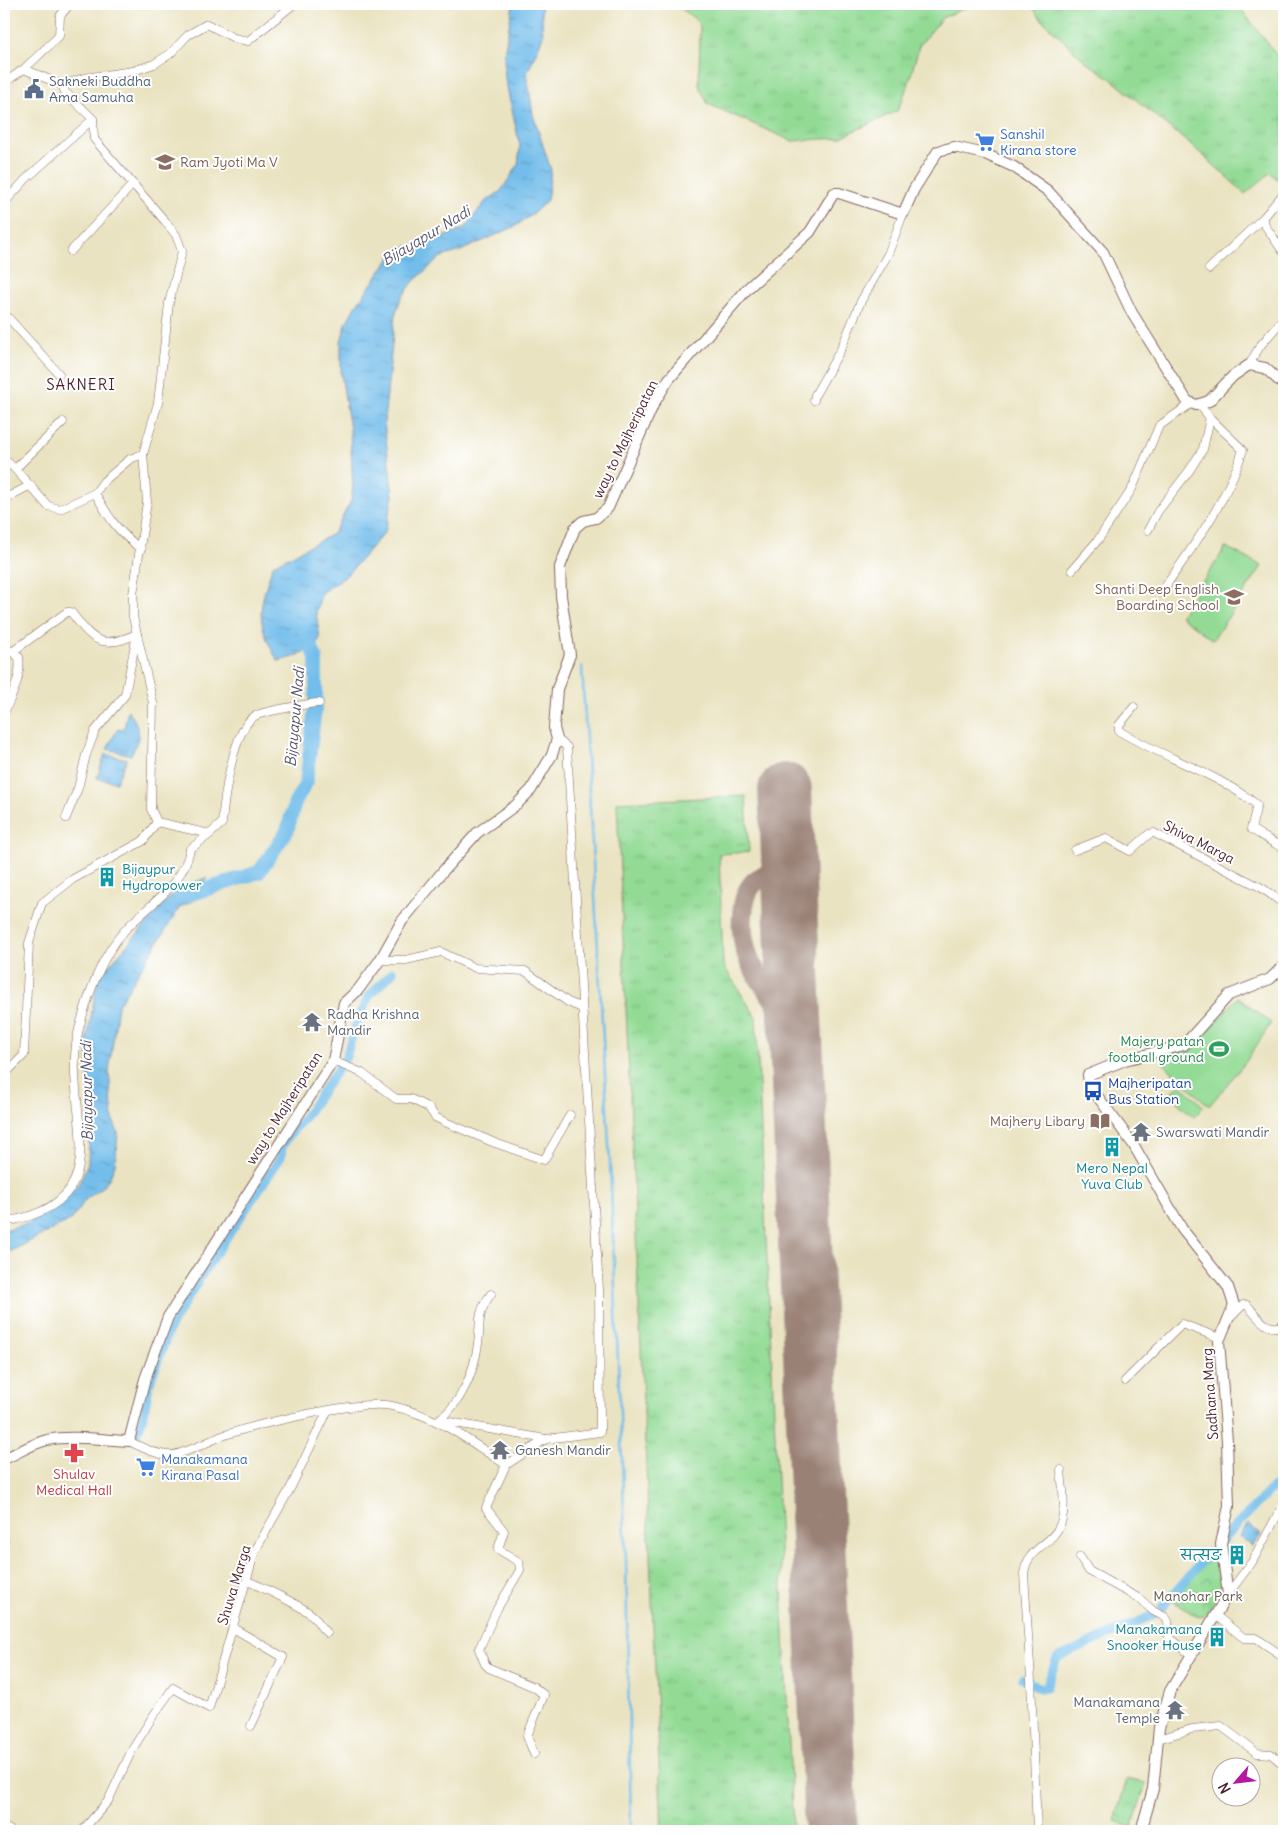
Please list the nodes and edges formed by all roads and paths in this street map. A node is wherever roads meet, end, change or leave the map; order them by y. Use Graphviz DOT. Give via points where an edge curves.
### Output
graph roads {
  1 [pos="70,4"];
  2 [pos="294,4"];
  3 [pos="24,69"];
  4 [pos="4,83"];
  5 [pos="62,85"];
  6 [pos="93,119"];
  7 [pos="134,184"];
  8 [pos="1284,193"];
  9 [pos="4,203"];
  10 [pos="903,214"];
  11 [pos="1264,217"];
  12 [pos="71,251"];
  13 [pos="1284,252"];
  14 [pos="1209,269"];
  15 [pos="4,313"];
  16 [pos="1284,318"];
  17 [pos="1249,365"];
  18 [pos="59,374"];
  19 [pos="1284,385"];
  20 [pos="814,400"];
  21 [pos="1195,404"];
  22 [pos="1210,418"];
  23 [pos="64,422"];
  24 [pos="144,454"];
  25 [pos="4,459"];
  26 [pos="14,469"];
  27 [pos="31,485"];
  28 [pos="96,493"];
  29 [pos="4,499"];
  30 [pos="1148,530"];
  31 [pos="141,549"];
  32 [pos="1072,570"];
  33 [pos="1161,594"];
  34 [pos="138,634"];
  35 [pos="4,646"];
  36 [pos="12,652"];
  37 [pos="316,703"];
  38 [pos="1134,707"];
  39 [pos="4,713"];
  40 [pos="557,738"];
  41 [pos="66,818"];
  42 [pos="157,822"];
  43 [pos="210,834"];
  44 [pos="1075,850"];
  45 [pos="1284,850"];
  46 [pos="1284,904"];
  47 [pos="380,960"];
  48 [pos="1284,965"];
  49 [pos="582,1008"];
  50 [pos="332,1061"];
  51 [pos="4,1075"];
  52 [pos="570,1115"];
  53 [pos="4,1222"];
  54 [pos="491,1294"];
  55 [pos="1229,1319"];
  56 [pos="1284,1324"];
  57 [pos="1220,1338"];
  58 [pos="1126,1380"];
  59 [pos="327,1412"];
  60 [pos="438,1420"];
  61 [pos="546,1439"];
  62 [pos="129,1441"];
  63 [pos="4,1459"];
  64 [pos="506,1465"];
  65 [pos="1061,1470"];
  66 [pos="1284,1503"];
  67 [pos="1080,1557"];
  68 [pos="247,1581"];
  69 [pos="1228,1594"];
  70 [pos="1215,1615"];
  71 [pos="233,1628"];
  72 [pos="327,1633"];
  73 [pos="1190,1654"];
  74 [pos="1284,1657"];
  75 [pos="251,1726"];
  76 [pos="1158,1739"];
  77 [pos="534,1754"];
  78 [pos="1284,1765"];
  79 [pos="4,1827"];
  80 [pos="11,1831"];
  81 [pos="82,1831"];
  82 [pos="1037,1831"];
  83 [pos="1141,1831"];
  1 -- 3 [label="street" via="60,16 59,36"];
  2 -- 5 [label="street" via="248,41 234,38 207,24 188,35 170,54 154,64"];
  3 -- 4 [label="street"];
  3 -- 5 [label="street"];
  5 -- 6 [label="street"];
  6 -- 7 [label="street" via="94,139"];
  6 -- 9 [label="street"];
  7 -- 12 [label="street"];
  7 -- 24 [label="street" via="176,235 182,251 169,303 158,402"];
  8 -- 11 [label="street"];
  10 -- 20 [label="street" via="888,254 861,301 841,350"];
  10 -- 21 [label="main road" via="934,155 945,148 966,148 1014,167 1048,191 1103,252 1149,342 1183,394"];
  10 -- 40 [label="main road, way to Majheripatan" via="834,193 810,232 748,288 669,380 654,403 608,508 575,528 560,567 570,655 557,689 554,728"];
  11 -- 13 [label="street" via="1264,224"];
  11 -- 14 [label="street"];
  15 -- 18 [label="street"];
  16 -- 17 [label="street" via="1260,346"];
  17 -- 19 [label="main road" via="1265,368"];
  17 -- 21 [label="main road" via="1232,376 1209,401"];
  21 -- 22 [label="street"];
  21 -- 32 [label="street" via="1159,426 1132,489 1098,540"];
  22 -- 30 [label="street" via="1203,449"];
  22 -- 33 [label="street" via="1243,450 1234,478 1218,508"];
  23 -- 26 [label="street"];
  24 -- 28 [label="street" via="130,459 104,481"];
  24 -- 31 [label="street" via="147,502"];
  25 -- 26 [label="street"];
  26 -- 27 [label="street"];
  27 -- 28 [label="street" via="48,506 60,509"];
  27 -- 29 [label="street"];
  28 -- 31 [label="street" via="112,523"];
  31 -- 34 [label="street" via="133,594 133,617"];
  34 -- 36 [label="street" via="125,640 103,642 90,636 71,612 67,612"];
  34 -- 41 [label="street" via="125,695 95,731"];
  34 -- 42 [label="street" via="153,703 151,809"];
  35 -- 36 [label="street"];
  36 -- 39 [label="street" via="20,657 20,665 16,687"];
  37 -- 43 [label="street" via="255,716 244,727 226,784 222,823"];
  38 -- 45 [label="street" via="1118,731 1238,790 1257,806 1251,829"];
  40 -- 47 [label="main road, way to Majheripatan" via="552,755 530,790 516,805 477,833 444,870 402,921"];
  40 -- 49 [label="street" via="567,747"];
  42 -- 43 [label="street"];
  42 -- 51 [label="street" via="143,841 73,879 42,903 29,943 24,1055"];
  43 -- 53 [label="street" via="190,849 187,863 176,880 124,930 105,959 89,998 78,1031 75,1079 81,1139 78,1172 68,1193 48,1209 26,1219"];
  44 -- 46 [label="street, Shiva Marga" via="1106,838 1130,850 1154,833 1262,888"];
  47 -- 49 [label="street" via="406,960 441,952 475,968 525,971 568,1002"];
  47 -- 50 [label="main road, way to Majheripatan" via="358,990 344,1002"];
  48 -- 55 [label="main road, Sadhana Marg" via="1270,979 1229,995 1184,1045 1125,1060 1088,1075 1089,1085 1133,1144 1182,1229 1228,1287 1234,1305"];
  49 -- 61 [label="street" via="599,1290 600,1429 597,1433"];
  50 -- 52 [label="street" via="362,1073 396,1099 412,1099 445,1122 544,1160"];
  50 -- 62 [label="main road, way to Majheripatan" via="168,1317 145,1379"];
  54 -- 60 [label="street" via="479,1315 478,1344 460,1400"];
  55 -- 56 [label="street" via="1247,1305 1261,1322 1272,1328"];
  55 -- 57 [label="main road, Sadhana Marg"];
  57 -- 58 [label="street" via="1182,1324"];
  57 -- 69 [label="main road, Sadhana Marg" via="1229,1506 1221,1544"];
  59 -- 60 [label="street" via="342,1407 390,1405"];
  59 -- 62 [label="street" via="226,1435 172,1455 148,1451"];
  59 -- 68 [label="street, Shuva Marga" via="291,1487 255,1551"];
  60 -- 61 [label="street"];
  60 -- 64 [label="street"];
  61 -- 64 [label="street"];
  62 -- 63 [label="main road" via="68,1437 47,1440 27,1446"];
  64 -- 77 [label="street" via="486,1508 504,1530 498,1549 519,1562 520,1570 497,1609 479,1650 490,1668 544,1694 527,1736"];
  65 -- 82 [label="street" via="1061,1524 1025,1565"];
  66 -- 69 [label="street" via="1252,1562"];
  67 -- 73 [label="street" via="1089,1571 1165,1617 1169,1637"];
  68 -- 71 [label="street, Shuva Marga"];
  68 -- 72 [label="street" via="315,1617"];
  69 -- 70 [label="main road"];
  70 -- 73 [label="main road"];
  70 -- 74 [label="street" via="1244,1638 1256,1638"];
  71 -- 75 [label="street" via="283,1657"];
  71 -- 81 [label="street, Shuva Marga" via="210,1708 173,1688 132,1750 108,1801"];
  73 -- 76 [label="main road" via="1170,1691"];
  76 -- 78 [label="street" via="1192,1729 1221,1726 1257,1753 1271,1754"];
  76 -- 83 [label="main road" via="1153,1789"];
  79 -- 80 [label="street"];
}
